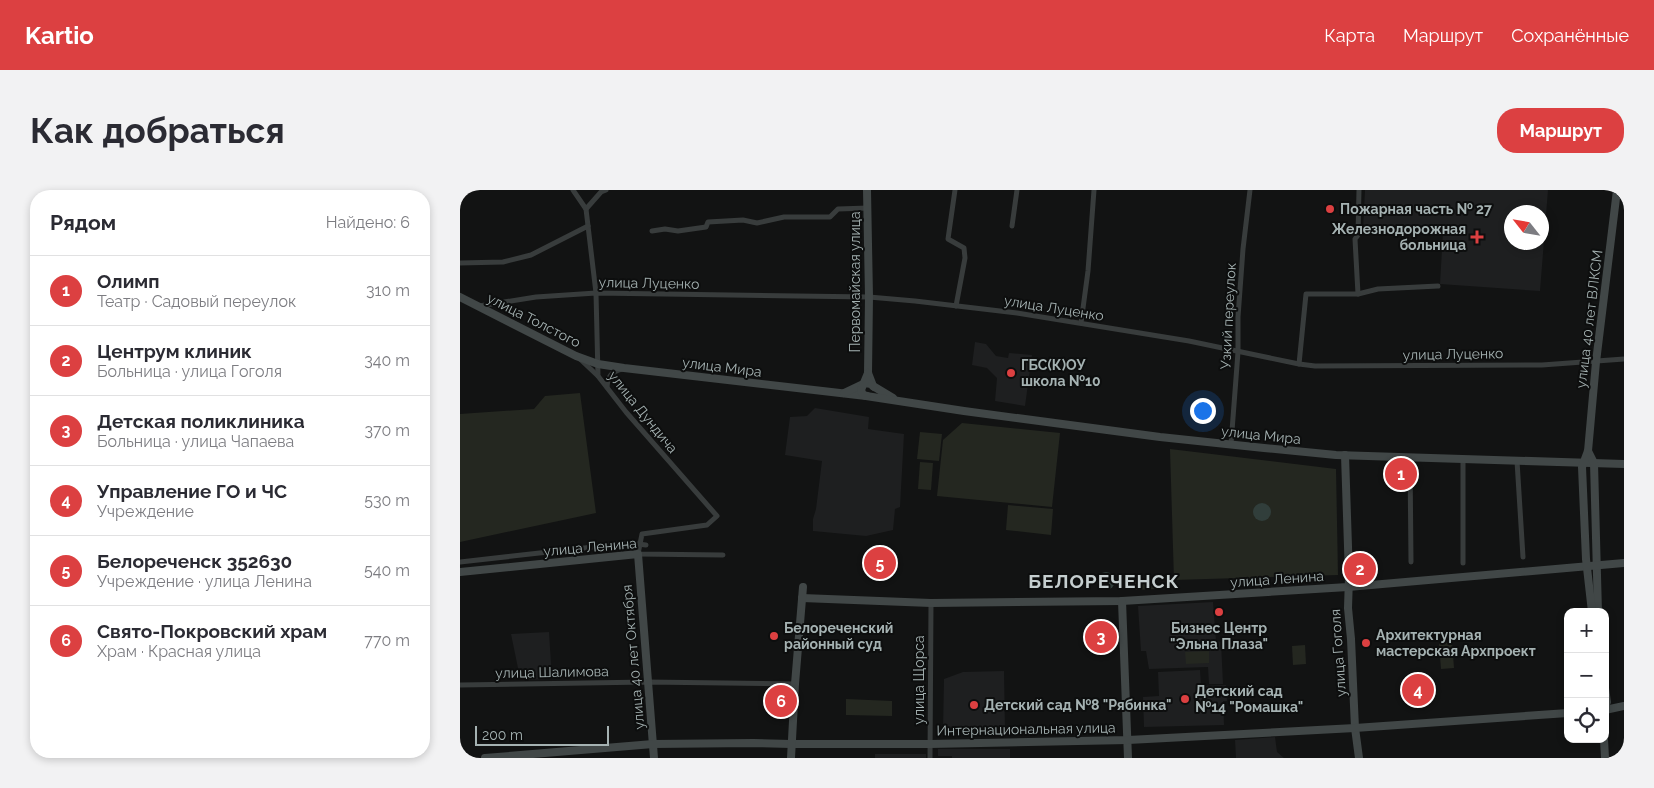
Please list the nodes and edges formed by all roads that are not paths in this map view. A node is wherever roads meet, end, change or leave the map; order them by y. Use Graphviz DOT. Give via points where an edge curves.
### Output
graph roads {
  1 [pos="573,190"];
  2 [pos="606,190"];
  3 [pos="868,190"];
  4 [pos="954,190"];
  5 [pos="1018,190"];
  6 [pos="1094,190"];
  7 [pos="1250,190"];
  8 [pos="1359,190"];
  9 [pos="1617,190"];
  10 [pos="868,208"];
  11 [pos="586,209"];
  12 [pos="588,226"];
  13 [pos="1012,226"];
  14 [pos="652,231"];
  15 [pos="460,263"];
  16 [pos="1438,286"];
  17 [pos="596,293"];
  18 [pos="1358,294"];
  19 [pos="460,297"];
  20 [pos="869,297"];
  21 [pos="479,306"];
  22 [pos="956,306"];
  23 [pos="1081,323"];
  24 [pos="1238,352"];
  25 [pos="576,356"];
  26 [pos="1624,359"];
  27 [pos="1596,362"];
  28 [pos="598,364"];
  29 [pos="1299,364"];
  30 [pos="624,368"];
  31 [pos="868,373"];
  32 [pos="598,376"];
  33 [pos="862,385"];
  34 [pos="873,386"];
  35 [pos="608,388"];
  36 [pos="843,394"];
  37 [pos="866,396"];
  38 [pos="899,402"];
  39 [pos="1231,444"];
  40 [pos="1588,451"];
  41 [pos="1345,455"];
  42 [pos="1410,458"];
  43 [pos="1463,459"];
  44 [pos="1517,461"];
  45 [pos="1583,463"];
  46 [pos="1594,463"];
  47 [pos="1624,464"];
  48 [pos="643,545"];
  49 [pos="638,554"];
  50 [pos="723,555"];
  51 [pos="1523,556"];
  52 [pos="460,562"];
  53 [pos="1411,562"];
  54 [pos="1463,563"];
  55 [pos="1624,563"];
  56 [pos="1597,566"];
  57 [pos="1587,567"];
  58 [pos="460,572"];
  59 [pos="1348,587"];
  60 [pos="1122,601"];
  61 [pos="931,603"];
  62 [pos="1592,608"];
  63 [pos="1598,608"];
  64 [pos="647,682"];
  65 [pos="460,684"];
  66 [pos="795,684"];
  67 [pos="1624,706"];
  68 [pos="1609,708"];
  69 [pos="1609,708"];
  70 [pos="1624,711"];
  71 [pos="1564,713"];
  72 [pos="1355,728"];
  73 [pos="1128,740"];
  74 [pos="1604,743"];
  75 [pos="653,744"];
  76 [pos="791,744"];
  77 [pos="930,744"];
  78 [pos="523,756"];
  79 [pos="484,758"];
  80 [pos="654,758"];
  81 [pos="791,758"];
  82 [pos="930,758"];
  83 [pos="1128,758"];
  84 [pos="1359,758"];
  85 [pos="1604,758"];
  1 -- 11 [label="street, улица Дундича"];
  2 -- 11 [label="street"];
  3 -- 10 [label="street, Первомайская улица"];
  4 -- 22 [label="street" via="948,239 964,248 965,258"];
  5 -- 13 [label="street"];
  6 -- 23 [label="street"];
  7 -- 24 [label="street, Узкий переулок" via="1240,276"];
  8 -- 18 [label="street" via="1358,235 1355,239"];
  9 -- 27 [label="street, улица 40 лет ВЛКСМ"];
  10 -- 14 [label="street" via="838,209 830,217 784,217 757,222 721,220 708,222 706,227"];
  10 -- 20 [label="street, Первомайская улица"];
  11 -- 12 [label="street, улица Дундича"];
  12 -- 15 [label="street" via="531,255 503,262"];
  12 -- 17 [label="street, улица Дундича"];
  16 -- 18 [label="street" via="1378,289"];
  17 -- 20 [label="street, улица Луценко"];
  17 -- 21 [label="street, улица Луценко" via="536,297"];
  17 -- 28 [label="street, улица Дундича"];
  18 -- 29 [label="street" via="1306,294"];
  19 -- 21 [label="street, улица Толстого"];
  20 -- 22 [label="street, улица Луценко"];
  20 -- 31 [label="street, Первомайская улица"];
  21 -- 25 [label="street, улица Толстого"];
  22 -- 23 [label="street, улица Луценко"];
  23 -- 24 [label="street, улица Луценко"];
  24 -- 29 [label="street, улица Луценко"];
  24 -- 39 [label="street, Узкий переулок"];
  25 -- 28 [label="street, улица Толстого"];
  25 -- 32 [label="street"];
  26 -- 27 [label="street, улица Луценко"];
  27 -- 29 [label="street, улица Луценко" via="1451,366"];
  27 -- 40 [label="street, улица 40 лет ВЛКСМ"];
  28 -- 30 [label="street, улица Мира"];
  28 -- 32 [label="street, улица Дундича"];
  30 -- 35 [label="street" via="611,373"];
  30 -- 36 [label="street, улица Мира"];
  31 -- 33 [label="street, Первомайская улица"];
  31 -- 34 [label="street, Первомайская улица"];
  32 -- 35 [label="street, улица Дундича"];
  33 -- 34 [label="street" via="868,383"];
  33 -- 36 [label="street"];
  33 -- 37 [label="street" via="861,390"];
  34 -- 37 [label="street" via="872,395"];
  34 -- 38 [label="street, улица Мира"];
  35 -- 48 [label="street, улица Дундича" via="717,516 707,524 642,534"];
  36 -- 37 [label="street, улица Мира"];
  37 -- 38 [label="street, улица Мира"];
  38 -- 39 [label="street, улица Мира"];
  39 -- 41 [label="street, улица Мира"];
  40 -- 45 [label="street, улица 40 лет ВЛКСМ"];
  40 -- 46 [label="street"];
  41 -- 42 [label="street, улица Мира"];
  41 -- 59 [label="street, улица Гоголя"];
  42 -- 43 [label="street, улица Мира"];
  42 -- 53 [label="street"];
  43 -- 44 [label="street, улица Мира"];
  43 -- 54 [label="street"];
  44 -- 45 [label="street, улица Мира"];
  44 -- 51 [label="street"];
  45 -- 46 [label="street, улица Мира"];
  45 -- 57 [label="street, улица 40 лет ВЛКСМ"];
  46 -- 47 [label="street, улица Мира"];
  46 -- 56 [label="street"];
  48 -- 49 [label="street"];
  48 -- 52 [label="street" via="629,543"];
  49 -- 50 [label="street, улица Ленина"];
  49 -- 58 [label="street, улица Ленина"];
  49 -- 64 [label="street, улица 40 лет Октября"];
  55 -- 56 [label="street, улица Ленина"];
  56 -- 57 [label="street, улица Ленина"];
  56 -- 63 [label="street"];
  57 -- 59 [label="street, улица Ленина"];
  57 -- 62 [label="street, улица 40 лет ВЛКСМ"];
  59 -- 60 [label="street, улица Ленина"];
  59 -- 72 [label="street, улица Гоголя"];
  60 -- 61 [label="street, улица Ленина"];
  60 -- 73 [label="street"];
  61 -- 66 [label="street, улица Ленина" via="802,593"];
  61 -- 77 [label="street, улица Щорса"];
  64 -- 65 [label="street, улица Шалимова"];
  64 -- 66 [label="street, улица Шалимова"];
  64 -- 75 [label="street, улица 40 лет Октября"];
  66 -- 76 [label="street"];
  67 -- 68 [label="street"];
  69 -- 70 [label="street"];
  71 -- 72 [label="street, Интернациональная улица"];
  72 -- 73 [label="street, Интернациональная улица"];
  72 -- 84 [label="street, улица Гоголя"];
  73 -- 77 [label="street, Интернациональная улица"];
  73 -- 83 [label="street"];
  74 -- 85 [label="street"];
  75 -- 76 [label="street, Интернациональная улица"];
  75 -- 78 [label="street, Интернациональная улица"];
  75 -- 80 [label="street, улица 40 лет Октября"];
  76 -- 77 [label="street, Интернациональная улица"];
  76 -- 81 [label="street"];
  77 -- 82 [label="street, улица Щорса"];
  78 -- 79 [label="street, Интернациональная улица"];
}
